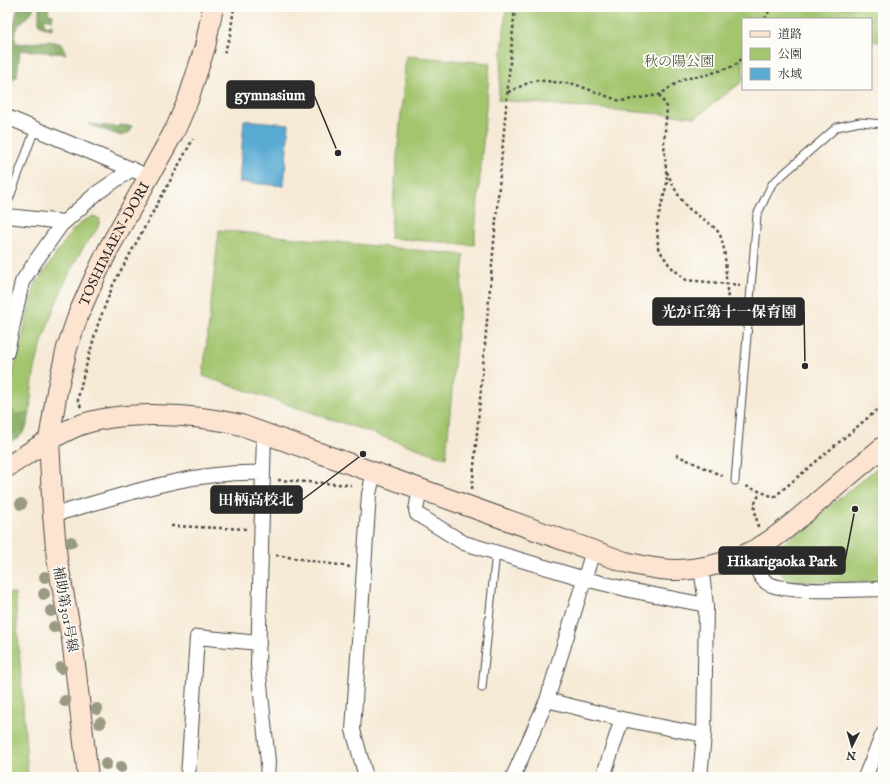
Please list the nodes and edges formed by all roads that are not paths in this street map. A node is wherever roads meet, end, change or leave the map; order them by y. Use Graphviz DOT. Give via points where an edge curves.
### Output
graph roads {
  1 [pos="213,7"];
  2 [pos="7,117"];
  3 [pos="883,124"];
  4 [pos="35,129"];
  5 [pos="140,174"];
  6 [pos="7,205"];
  7 [pos="7,216"];
  8 [pos="64,222"];
  9 [pos="7,352"];
  10 [pos="264,433"];
  11 [pos="49,440"];
  12 [pos="883,447"];
  13 [pos="7,467"];
  14 [pos="263,476"];
  15 [pos="372,480"];
  16 [pos="735,481"];
  17 [pos="420,489"];
  18 [pos="52,515"];
  19 [pos="758,548"];
  20 [pos="593,551"];
  21 [pos="496,552"];
  22 [pos="701,567"];
  23 [pos="585,579"];
  24 [pos="883,589"];
  25 [pos="706,605"];
  26 [pos="259,643"];
  27 [pos="482,688"];
  28 [pos="547,700"];
  29 [pos="622,719"];
  30 [pos="883,734"];
  31 [pos="704,735"];
  32 [pos="88,777"];
  33 [pos="188,777"];
  34 [pos="267,777"];
  35 [pos="366,777"];
  36 [pos="513,777"];
  37 [pos="603,777"];
  38 [pos="700,777"];
  39 [pos="865,777"];
  1 -- 5 [label="street, TOSHIMAEN-DORI" via="205,47 176,128"];
  2 -- 4 [label="street"];
  3 -- 16 [label="lane" via="860,122 837,127 772,184 757,215"];
  4 -- 5 [label="street"];
  4 -- 6 [label="lane"];
  5 -- 8 [label="street" via="97,193"];
  5 -- 11 [label="street, TOSHIMAEN-DORI" via="79,313 67,348"];
  7 -- 8 [label="street"];
  8 -- 9 [label="street" via="22,282"];
  10 -- 11 [label="street" via="214,418 142,416 110,418 76,426"];
  10 -- 14 [label="street"];
  10 -- 15 [label="street"];
  11 -- 13 [label="street"];
  11 -- 18 [label="street, 補助第301号線"];
  12 -- 19 [label="street" via="784,530"];
  14 -- 18 [label="street" via="237,471 198,476"];
  14 -- 26 [label="street"];
  15 -- 17 [label="street"];
  15 -- 35 [label="street" via="353,730"];
  17 -- 20 [label="street"];
  17 -- 21 [label="street" via="417,514 464,543"];
  18 -- 32 [label="street, 補助第301号線" via="57,560 72,639"];
  19 -- 22 [label="street"];
  19 -- 24 [label="street" via="765,581 774,587"];
  20 -- 22 [label="street" via="651,568 676,570"];
  20 -- 23 [label="street"];
  21 -- 23 [label="street"];
  21 -- 27 [label="lane"];
  22 -- 25 [label="street"];
  23 -- 25 [label="street"];
  23 -- 28 [label="street"];
  25 -- 31 [label="street"];
  26 -- 33 [label="street" via="197,637"];
  26 -- 34 [label="street" via="258,665 268,762"];
  28 -- 29 [label="street"];
  28 -- 36 [label="street"];
  29 -- 31 [label="street"];
  29 -- 37 [label="street"];
  30 -- 39 [label="street"];
  31 -- 38 [label="street"];
}
